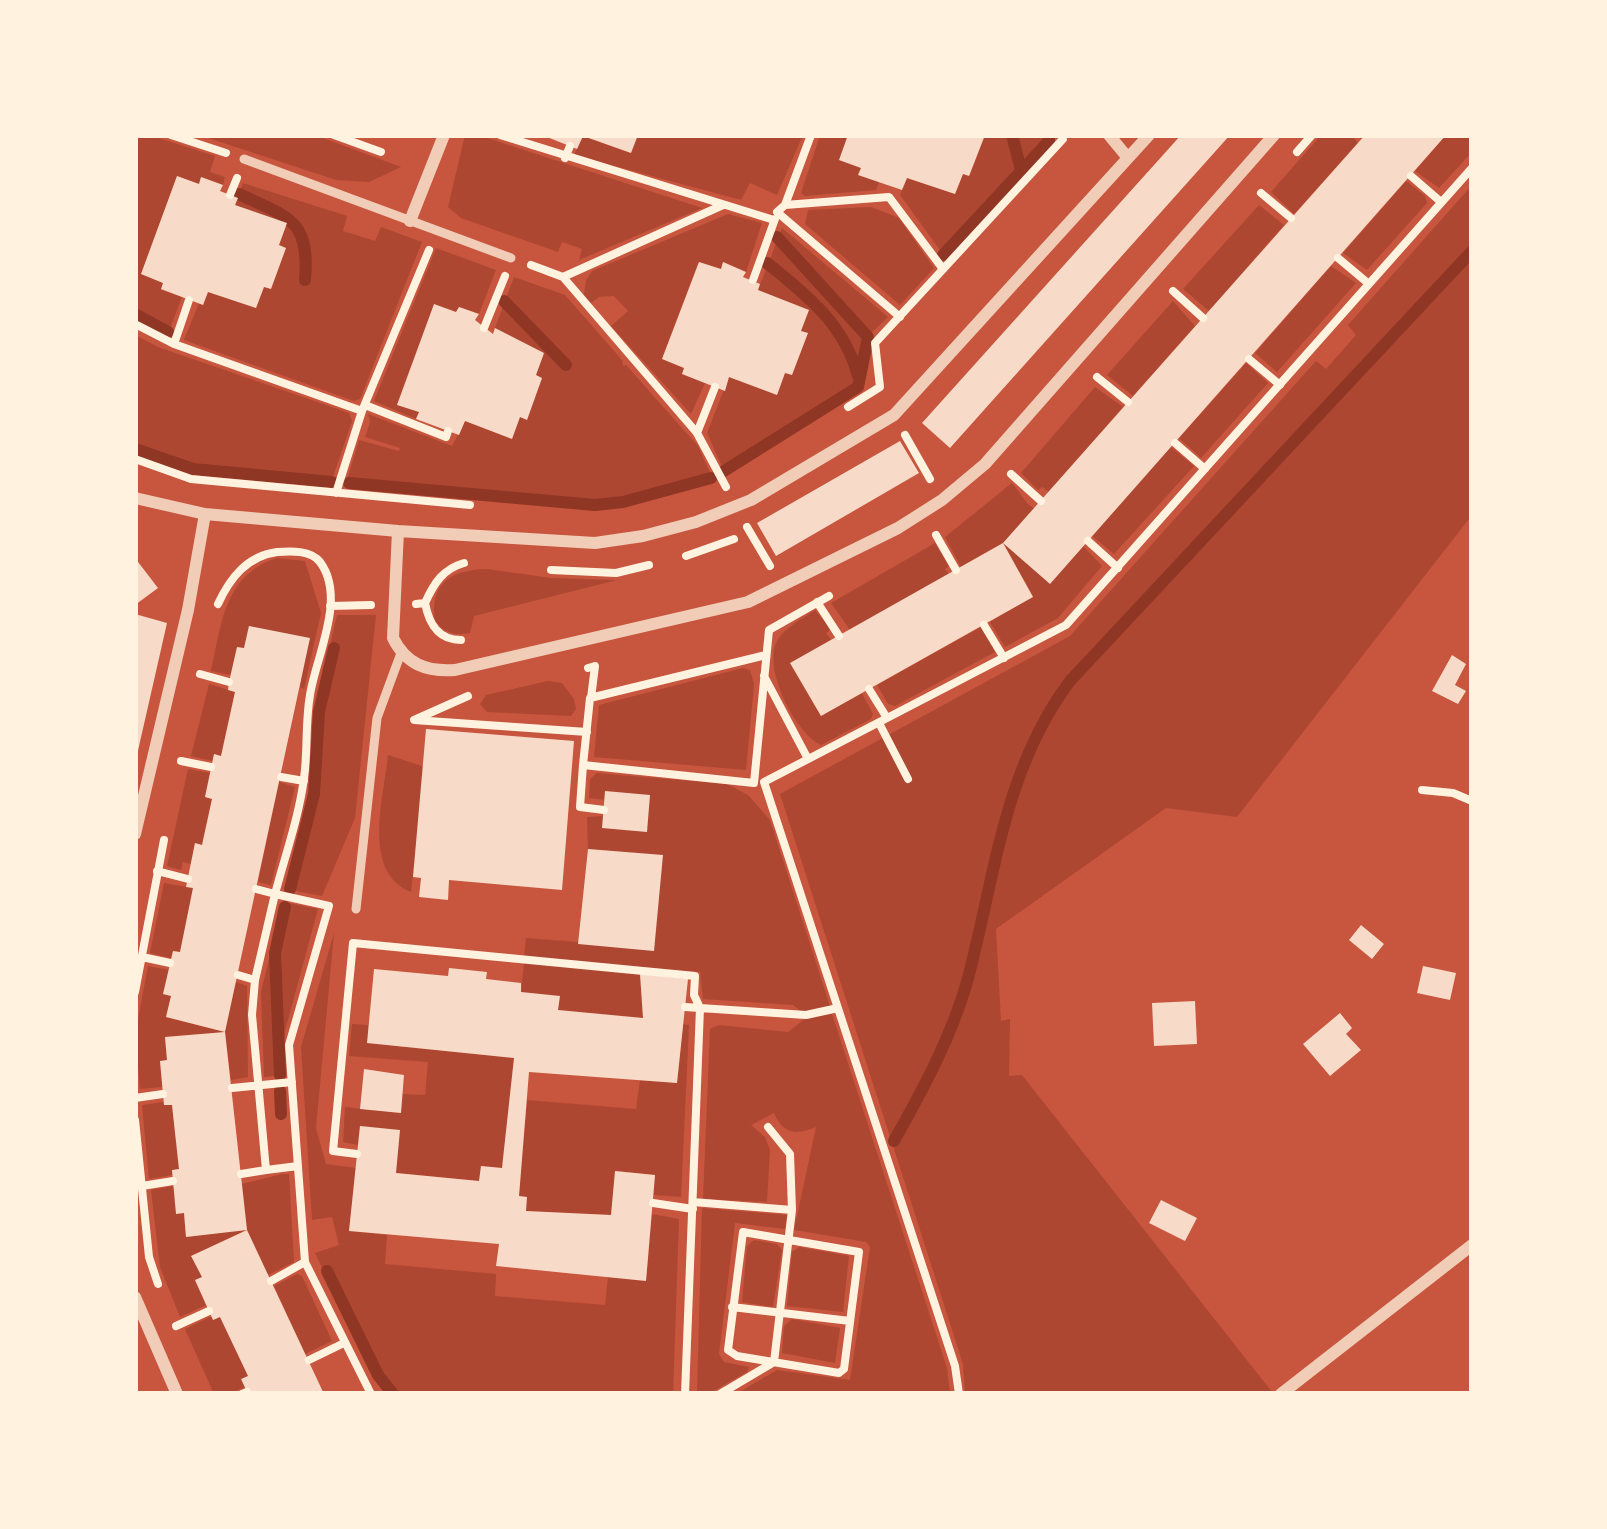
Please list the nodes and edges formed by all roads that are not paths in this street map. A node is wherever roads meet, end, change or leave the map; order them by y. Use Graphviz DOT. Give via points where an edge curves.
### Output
graph roads {
  1 [pos="443,135"];
  2 [pos="1109,135"];
  3 [pos="1149,135"];
  4 [pos="1274,135"];
  5 [pos="1128,158"];
  6 [pos="244,159"];
  7 [pos="410,221"];
  8 [pos="512,258"];
  9 [pos="135,498"];
  10 [pos="205,514"];
  11 [pos="398,531"];
  12 [pos="401,653"];
  13 [pos="135,834"];
  14 [pos="356,915"];
  15 [pos="1472,1245"];
  16 [pos="135,1297"];
  17 [pos="177,1394"];
  18 [pos="1281,1394"];
  1 -- 7 [label="street"];
  2 -- 5 [label="street"];
  3 -- 5 [label="street"];
  4 -- 12 [label="street" via="985,464 898,527 748,602 455,670 425,668"];
  5 -- 11 [label="street" via="895,416 751,500 696,522 595,543"];
  6 -- 7 [label="lane"];
  7 -- 8 [label="lane"];
  9 -- 10 [label="street"];
  10 -- 11 [label="street"];
  10 -- 13 [label="street"];
  11 -- 12 [label="street" via="394,638"];
  12 -- 14 [label="lane" via="377,718"];
  15 -- 18 [label="street"];
  16 -- 17 [label="street"];
}
